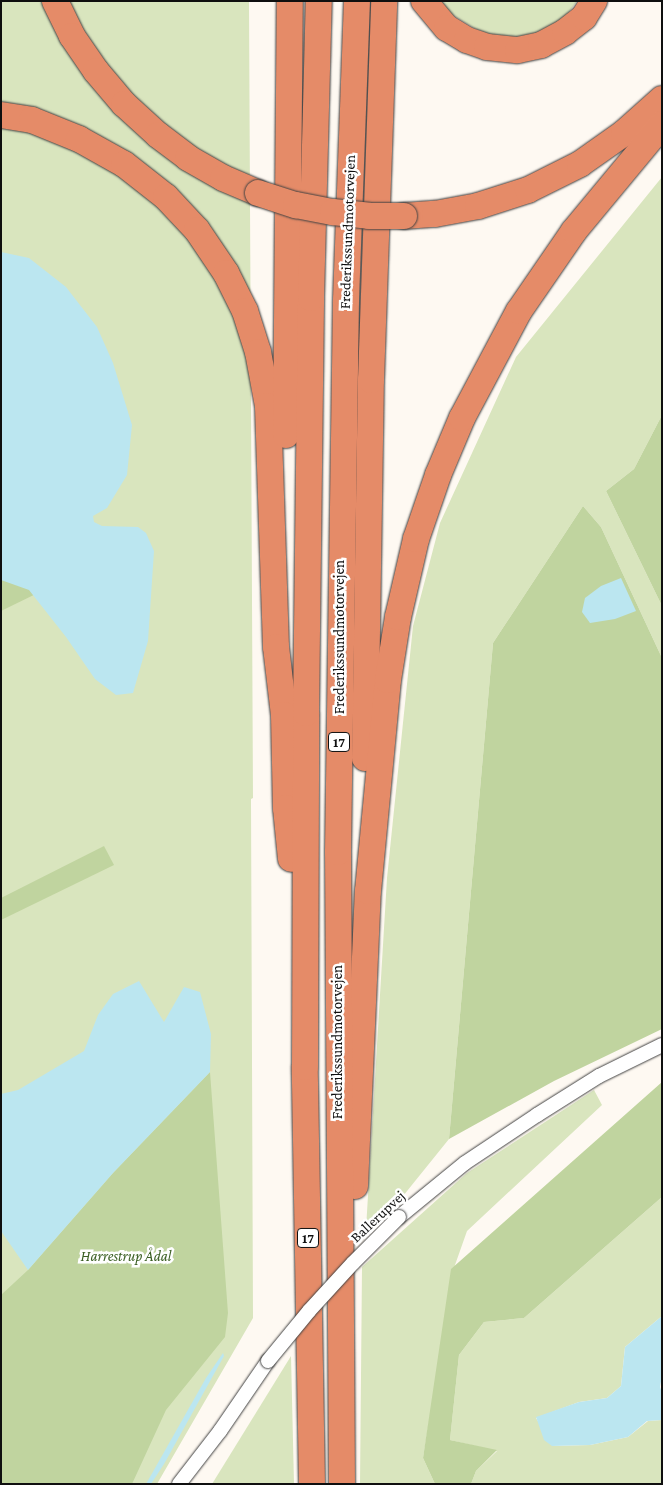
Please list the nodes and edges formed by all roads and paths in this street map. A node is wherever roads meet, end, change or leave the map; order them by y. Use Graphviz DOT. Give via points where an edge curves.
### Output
graph roads {
  1 [pos="55,1"];
  2 [pos="290,1"];
  3 [pos="319,1"];
  4 [pos="357,1"];
  5 [pos="384,1"];
  6 [pos="424,1"];
  7 [pos="594,1"];
  8 [pos="662,99"];
  9 [pos="1,114"];
  10 [pos="662,125"];
  11 [pos="284,715"];
  12 [pos="368,891"];
  13 [pos="305,991"];
  14 [pos="662,1045"];
  15 [pos="340,1366"];
  16 [pos="179,1484"];
  17 [pos="312,1484"];
  18 [pos="342,1484"];
  1 -- 8 [label="highway, bridge" via="96,71 124,104 188,158 258,193 333,212 369,216 435,214 478,206 528,190 580,164 624,133"];
  2 -- 11 [label="highway"];
  3 -- 13 [label="highway, 17" via="311,298"];
  4 -- 15 [label="highway, Frederikssundmotorvejen / 17" via="341,521 338,852"];
  5 -- 12 [label="highway" via="371,380 364,836"];
  6 -- 7 [label="highway" via="447,28 467,40 487,47 518,50 541,44 565,32 584,16"];
  9 -- 11 [label="highway" via="32,120 80,139 124,164 166,197 197,230 226,273 245,311 258,352 268,406 276,647"];
  10 -- 12 [label="highway" via="574,231 519,311 462,418 438,475 416,539 398,617 388,680"];
  11 -- 13 [label="highway" via="286,808"];
  12 -- 15 [label="highway" via="352,1284"];
  13 -- 17 [label="highway, 17"];
  14 -- 16 [label="street, Ballerupvej, bridge" via="599,1076 537,1115 465,1163 399,1217 309,1311 268,1361"];
  15 -- 18 [label="highway, Frederikssundmotorvejen / 17"];
}
